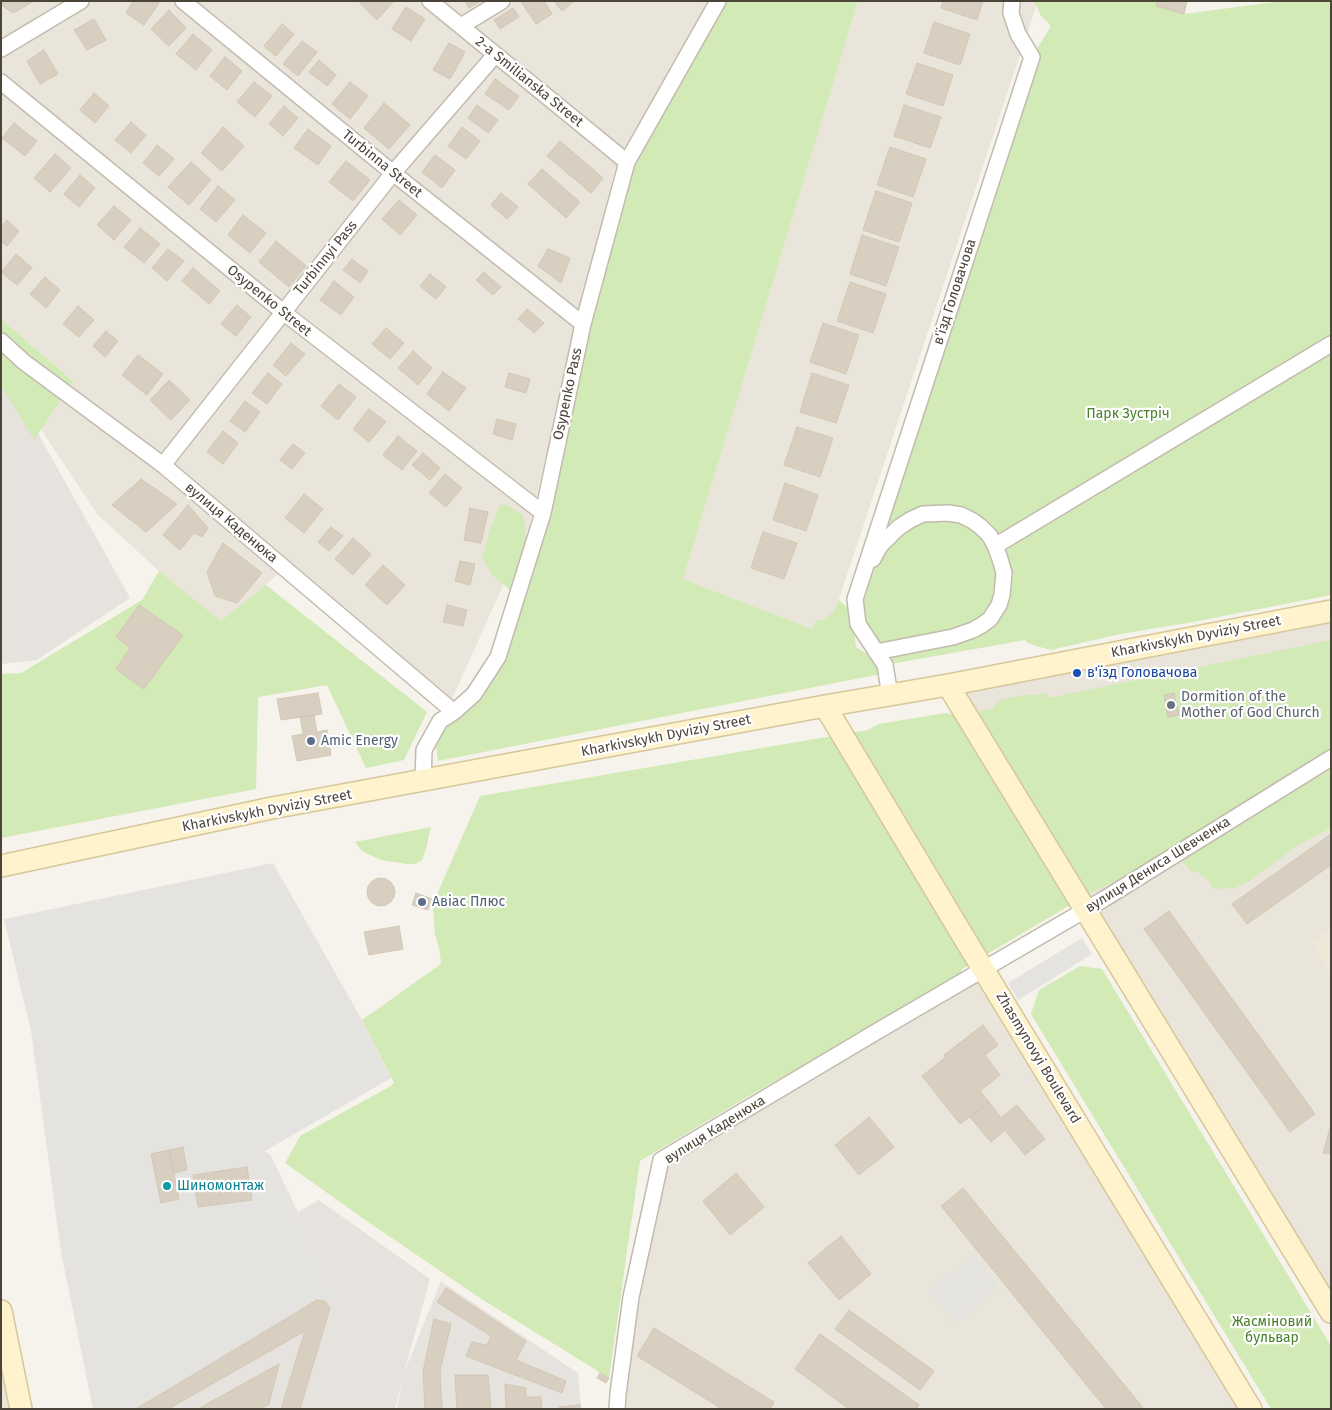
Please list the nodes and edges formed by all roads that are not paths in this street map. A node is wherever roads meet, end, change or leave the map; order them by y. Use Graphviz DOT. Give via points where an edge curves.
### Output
graph roads {
  1 [pos="81,1"];
  2 [pos="183,1"];
  3 [pos="430,1"];
  4 [pos="502,1"];
  5 [pos="718,1"];
  6 [pos="1012,1"];
  7 [pos="461,26"];
  8 [pos="1,49"];
  9 [pos="495,55"];
  10 [pos="1,82"];
  11 [pos="627,162"];
  12 [pos="393,173"];
  13 [pos="282,312"];
  14 [pos="582,324"];
  15 [pos="1,341"];
  16 [pos="1331,344"];
  17 [pos="162,465"];
  18 [pos="543,512"];
  19 [pos="994,546"];
  20 [pos="862,578"];
  21 [pos="1331,611"];
  22 [pos="876,652"];
  23 [pos="948,685"];
  24 [pos="890,696"];
  25 [pos="825,706"];
  26 [pos="454,712"];
  27 [pos="1331,758"];
  28 [pos="422,781"];
  29 [pos="1,866"];
  30 [pos="1086,910"];
  31 [pos="984,970"];
  32 [pos="1,1311"];
  33 [pos="1331,1312"];
  34 [pos="21,1409"];
  35 [pos="617,1409"];
  36 [pos="1251,1409"];
  1 -- 8 [label="street"];
  2 -- 12 [label="street, Turbinna Street"];
  3 -- 7 [label="street, 2-a Smilianska Street"];
  4 -- 7 [label="street"];
  5 -- 11 [label="street, Osypenko Pass"];
  6 -- 20 [label="street, в'їзд Головачова" via="1011,13 1018,34 1032,57"];
  7 -- 9 [label="street, 2-a Smilianska Street"];
  9 -- 11 [label="street, 2-a Smilianska Street"];
  9 -- 12 [label="street, Turbinnyi Pass"];
  10 -- 13 [label="street, Osypenko Street"];
  11 -- 14 [label="street, Osypenko Pass"];
  12 -- 13 [label="street, Turbinnyi Pass"];
  12 -- 14 [label="street, Turbinna Street"];
  13 -- 17 [label="street, Turbinnyi Pass"];
  13 -- 18 [label="street, Osypenko Street"];
  14 -- 18 [label="street, Osypenko Pass"];
  15 -- 17 [label="street, вулиця Каденюка" via="24,362"];
  16 -- 19 [label="street"];
  17 -- 26 [label="street, вулиця Каденюка"];
  18 -- 26 [label="street, Osypenko Pass" via="498,657 474,694"];
  19 -- 20 [label="street" via="981,527 961,515 923,514 898,528 880,546"];
  19 -- 22 [label="street" via="1004,573 999,605 990,618 964,634"];
  20 -- 22 [label="street, в'їзд Головачова" via="854,599 858,624"];
  21 -- 23 [label="street, Kharkivskykh Dyviziy Street"];
  22 -- 24 [label="street, в'їзд Головачова" via="885,665"];
  23 -- 24 [label="street, Kharkivskykh Dyviziy Street"];
  23 -- 30 [label="street"];
  24 -- 25 [label="street, Kharkivskykh Dyviziy Street"];
  25 -- 28 [label="street, Kharkivskykh Dyviziy Street"];
  25 -- 31 [label="street, Zhasmynovyi Boulevard"];
  26 -- 28 [label="street, Osypenko Pass" via="440,722 424,750"];
  27 -- 30 [label="street, вулиця Дениса Шевченка"];
  28 -- 29 [label="street, Kharkivskykh Dyviziy Street" via="272,808"];
  30 -- 31 [label="street, вулиця Дениса Шевченка"];
  30 -- 33 [label="street"];
  31 -- 35 [label="street, вулиця Каденюка" via="661,1160 631,1297"];
  31 -- 36 [label="street, Zhasmynovyi Boulevard"];
  32 -- 34 [label="street"];
}
